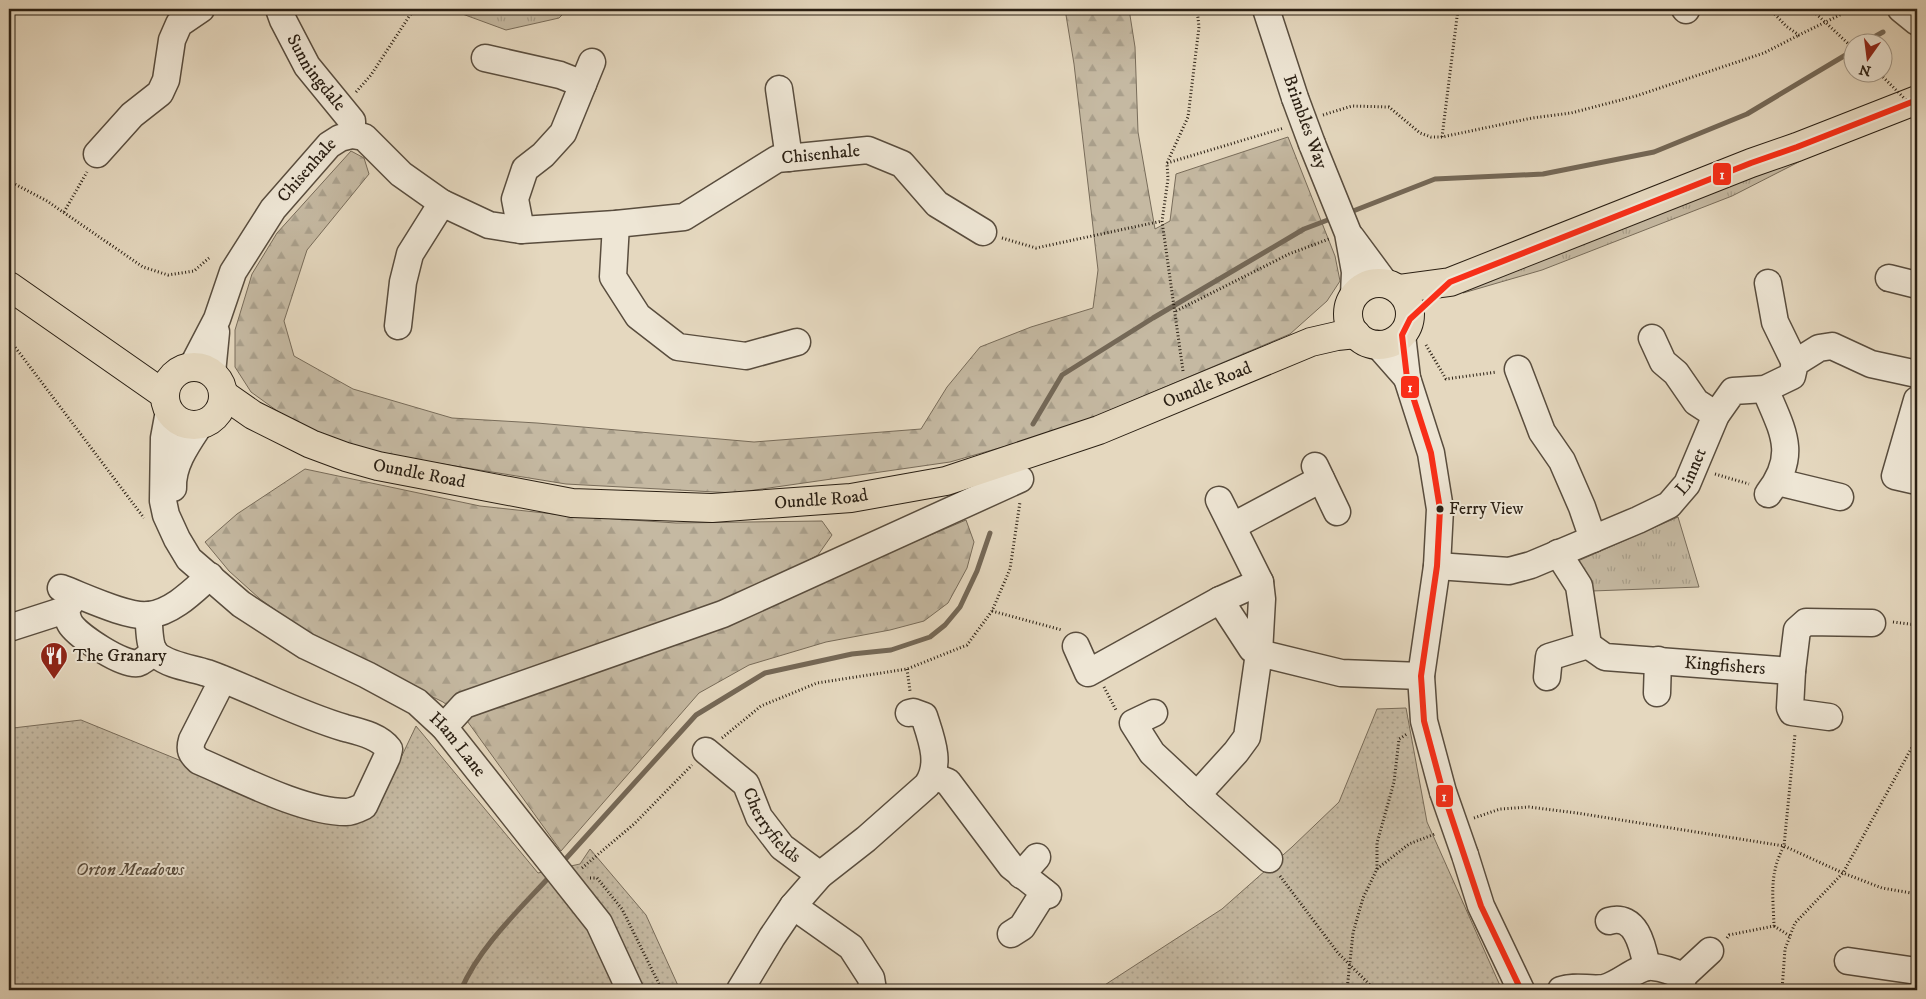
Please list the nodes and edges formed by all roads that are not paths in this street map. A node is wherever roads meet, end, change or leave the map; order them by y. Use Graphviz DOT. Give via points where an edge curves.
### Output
graph roads {
  1 [pos="202,9"];
  2 [pos="279,9"];
  3 [pos="1266,9"];
  4 [pos="1901,9"];
  5 [pos="1917,22"];
  6 [pos="485,58"];
  7 [pos="779,89"];
  8 [pos="1917,100"];
  9 [pos="352,135"];
  10 [pos="97,154"];
  11 [pos="789,158"];
  12 [pos="442,203"];
  13 [pos="616,224"];
  14 [pos="521,230"];
  15 [pos="983,232"];
  16 [pos="1348,233"];
  17 [pos="1889,278"];
  18 [pos="1450,282"];
  19 [pos="1768,283"];
  20 [pos="1917,285"];
  21 [pos="9,286"];
  22 [pos="1391,286"];
  23 [pos="1358,321"];
  24 [pos="398,326"];
  25 [pos="1406,327"];
  26 [pos="86,338"];
  27 [pos="1652,338"];
  28 [pos="797,342"];
  29 [pos="1795,363"];
  30 [pos="1518,369"];
  31 [pos="1917,374"];
  32 [pos="202,376"];
  33 [pos="1407,378"];
  34 [pos="1765,389"];
  35 [pos="1917,400"];
  36 [pos="167,403"];
  37 [pos="1716,415"];
  38 [pos="204,423"];
  39 [pos="311,444"];
  40 [pos="1019,475"];
  41 [pos="1917,481"];
  42 [pos="1840,497"];
  43 [pos="1219,500"];
  44 [pos="1337,512"];
  45 [pos="1233,526"];
  46 [pos="1593,539"];
  47 [pos="1558,553"];
  48 [pos="1438,566"];
  49 [pos="210,576"];
  50 [pos="1260,582"];
  51 [pos="68,597"];
  52 [pos="1220,600"];
  53 [pos="148,615"];
  54 [pos="1872,623"];
  55 [pos="9,628"];
  56 [pos="1588,645"];
  57 [pos="1076,646"];
  58 [pos="154,651"];
  59 [pos="1259,653"];
  60 [pos="1658,660"];
  61 [pos="1792,672"];
  62 [pos="1421,676"];
  63 [pos="1547,678"];
  64 [pos="223,679"];
  65 [pos="1658,693"];
  66 [pos="909,713"];
  67 [pos="1144,718"];
  68 [pos="1829,718"];
  69 [pos="444,727"];
  70 [pos="706,751"];
  71 [pos="933,776"];
  72 [pos="1197,794"];
  73 [pos="1269,859"];
  74 [pos="820,875"];
  75 [pos="793,906"];
  76 [pos="1609,922"];
  77 [pos="1011,934"];
  78 [pos="1710,951"];
  79 [pos="1848,961"];
  80 [pos="1647,967"];
  81 [pos="1917,971"];
  82 [pos="877,980"];
  83 [pos="1682,983"];
  84 [pos="630,990"];
  85 [pos="740,990"];
  86 [pos="1521,990"];
  87 [pos="1561,990"];
  1 -- 10 [label="street" via="179,24 172,40 166,80 160,93 132,115"];
  2 -- 9 [label="street, Sunningdale" via="307,66 352,121"];
  3 -- 16 [label="street, Brimbles Way, bridge" via="1295,98"];
  4 -- 5 [label="street"];
  6 -- 14 [label="street" via="560,76 588,73 563,133 525,169 516,199"];
  7 -- 11 [label="street"];
  8 -- 18 [label="main road"];
  9 -- 12 [label="street, Chisenhale" via="364,137 401,174"];
  9 -- 32 [label="street, Chisenhale" via="329,145 273,209 233,272"];
  11 -- 13 [label="street, Chisenhale" via="777,159 684,217"];
  11 -- 15 [label="street, Chisenhale" via="868,150 902,164 937,204"];
  12 -- 14 [label="street, Chisenhale" via="489,225"];
  12 -- 24 [label="street" via="410,254"];
  13 -- 14 [label="street, Chisenhale"];
  13 -- 28 [label="street" via="613,277 638,316 678,348 746,356"];
  16 -- 22 [label="street, Brimbles Way"];
  16 -- 23 [label="street, Brimbles Way" via="1355,272"];
  17 -- 20 [label="street"];
  18 -- 22 [label="main road"];
  18 -- 25 [label="main road"];
  19 -- 29 [label="street" via="1775,322"];
  21 -- 26 [label="main road, Oundle Road"];
  22 -- 23 [label="main road" via="1375,283 1365,286"];
  22 -- 25 [label="main road" via="1408,302"];
  23 -- 25 [label="main road" via="1386,344"];
  23 -- 33 [label="street"];
  23 -- 40 [label="main road, Oundle Road" via="1337,336 1311,342 1099,430"];
  25 -- 33 [label="street"];
  26 -- 32 [label="main road, Oundle Road" via="158,366"];
  26 -- 36 [label="main road, Oundle Road"];
  27 -- 37 [label="street" via="1663,362 1676,373 1696,402"];
  29 -- 31 [label="street, Linnet" via="1819,348 1832,346 1871,364"];
  29 -- 34 [label="street, Linnet" via="1792,376"];
  30 -- 46 [label="street" via="1542,432 1562,461"];
  32 -- 36 [label="main road" via="172,376 167,385"];
  32 -- 38 [label="main road" via="222,405 217,414"];
  32 -- 39 [label="main road, Oundle Road" via="253,415"];
  33 -- 48 [label="street" via="1431,453 1440,509"];
  34 -- 37 [label="street, Linnet" via="1733,391"];
  34 -- 42 [label="street" via="1784,435 1784,467 1772,489"];
  35 -- 41 [label="street" via="1895,476"];
  36 -- 38 [label="main road" via="184,424"];
  36 -- 49 [label="street, Ham Lane" via="162,474 166,515 189,558"];
  37 -- 46 [label="street, Linnet" via="1687,484 1668,504"];
  38 -- 39 [label="main road, Oundle Road"];
  38 -- 49 [label="street, Ham Lane" via="184,448 172,485 182,526"];
  39 -- 40 [label="main road, Oundle Road" via="378,466 572,503 712,508 851,498 946,481"];
  40 -- 69 [label="street" via="724,614 464,705"];
  43 -- 45 [label="street"];
  44 -- 45 [label="street" via="1318,472"];
  45 -- 50 [label="street"];
  46 -- 47 [label="street, Linnet"];
  47 -- 48 [label="street, Linnet" via="1509,571"];
  47 -- 56 [label="street" via="1579,586"];
  48 -- 62 [label="street"];
  49 -- 53 [label="street" via="175,605"];
  49 -- 69 [label="street, Ham Lane" via="241,604 306,646 417,702"];
  50 -- 52 [label="street"];
  50 -- 59 [label="street"];
  51 -- 53 [label="street" via="135,615"];
  51 -- 55 [label="street"];
  51 -- 58 [label="street" via="70,624 107,652 127,662 138,663"];
  52 -- 57 [label="street" via="1091,678"];
  52 -- 59 [label="street" via="1252,649"];
  53 -- 58 [label="street"];
  54 -- 61 [label="street" via="1806,622 1797,630"];
  56 -- 60 [label="street, Kingfishers" via="1606,656"];
  56 -- 63 [label="street" via="1550,657"];
  58 -- 64 [label="street" via="169,662"];
  59 -- 62 [label="street" via="1341,673"];
  59 -- 72 [label="street" via="1247,737"];
  60 -- 61 [label="street, Kingfishers"];
  60 -- 65 [label="street"];
  61 -- 68 [label="street" via="1791,715"];
  62 -- 86 [label="street, bridge" via="1424,721 1443,792 1482,906"];
  64 -- 64 [label="street" via="328,723 384,742 389,749 387,757 364,806 346,812 310,807 192,755 192,740"];
  66 -- 71 [label="street" via="924,716 933,743"];
  67 -- 72 [label="street" via="1152,754"];
  69 -- 84 [label="street, Ham Lane" via="563,870 599,923"];
  70 -- 74 [label="street, Cherryfields" via="746,784 759,817 782,847"];
  71 -- 74 [label="street, Cherryfields" via="866,839"];
  71 -- 77 [label="street" via="948,782 1011,866 1029,866 1046,894 1022,927"];
  72 -- 73 [label="street"];
  74 -- 75 [label="street, Cherryfields"];
  75 -- 82 [label="street" via="851,947"];
  75 -- 85 [label="street, Cherryfields"];
  76 -- 80 [label="street" via="1622,921 1634,929 1642,944"];
  78 -- 83 [label="street"];
  79 -- 81 [label="street"];
  80 -- 83 [label="street" via="1662,968"];
  80 -- 87 [label="street" via="1611,986"];
}
